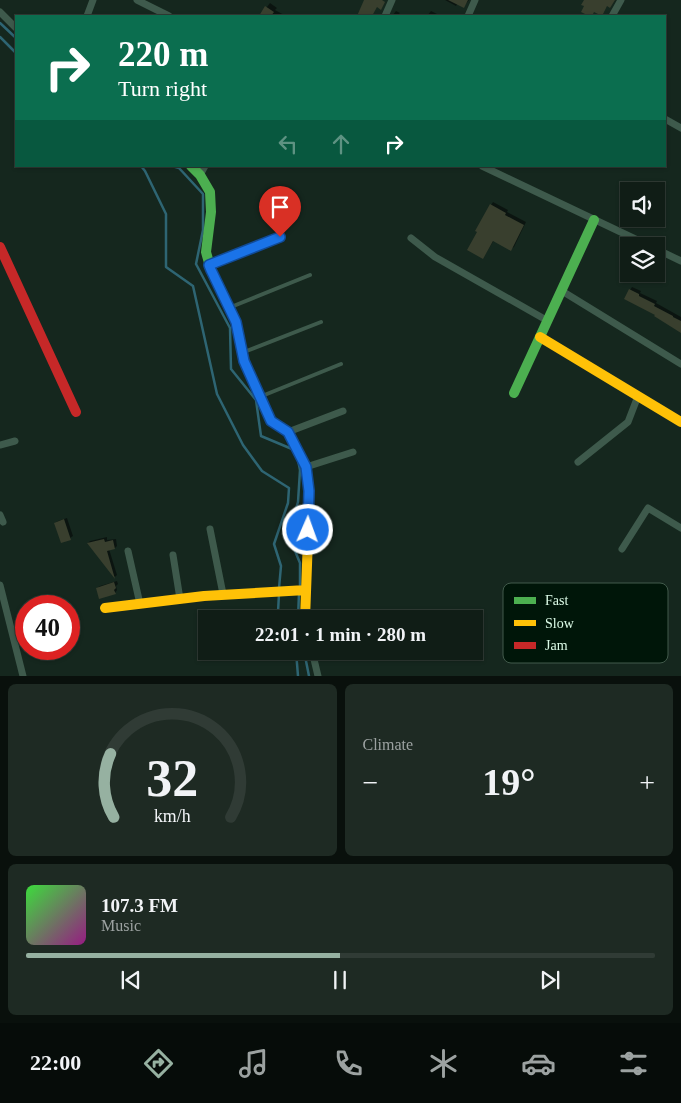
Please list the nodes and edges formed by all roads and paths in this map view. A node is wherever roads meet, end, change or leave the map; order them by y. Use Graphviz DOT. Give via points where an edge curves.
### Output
graph roads {
  1 [pos="93,0"];
  2 [pos="137,0"];
  3 [pos="392,0"];
  4 [pos="475,0"];
  5 [pos="621,0"];
  6 [pos="0,12"];
  7 [pos="87,15"];
  8 [pos="167,15"];
  9 [pos="385,15"];
  10 [pos="468,15"];
  11 [pos="613,15"];
  12 [pos="15,27"];
  13 [pos="666,120"];
  14 [pos="681,128"];
  15 [pos="484,167"];
  16 [pos="202,171"];
  17 [pos="594,220"];
  18 [pos="280,237"];
  19 [pos="631,237"];
  20 [pos="411,238"];
  21 [pos="0,248"];
  22 [pos="665,253"];
  23 [pos="681,261"];
  24 [pos="209,265"];
  25 [pos="310,275"];
  26 [pos="562,291"];
  27 [pos="229,308"];
  28 [pos="548,321"];
  29 [pos="321,322"];
  30 [pos="540,338"];
  31 [pos="242,352"];
  32 [pos="341,364"];
  33 [pos="681,364"];
  34 [pos="514,393"];
  35 [pos="638,396"];
  36 [pos="260,397"];
  37 [pos="343,411"];
  38 [pos="76,412"];
  39 [pos="681,422"];
  40 [pos="288,432"];
  41 [pos="15,440"];
  42 [pos="0,445"];
  43 [pos="353,452"];
  44 [pos="578,462"];
  45 [pos="306,467"];
  46 [pos="681,528"];
  47 [pos="210,529"];
  48 [pos="622,549"];
  49 [pos="128,551"];
  50 [pos="173,555"];
  51 [pos="0,584"];
  52 [pos="306,590"];
  53 [pos="223,594"];
  54 [pos="180,599"];
  55 [pos="140,604"];
  56 [pos="105,608"];
  57 [pos="306,610"];
  58 [pos="314,660"];
  59 [pos="23,676"];
  60 [pos="318,676"];
  1 -- 7 [label="street"];
  2 -- 8 [label="street"];
  3 -- 9 [label="street"];
  4 -- 10 [label="street"];
  5 -- 11 [label="street"];
  6 -- 12 [label="street"];
  13 -- 14 [label="street"];
  15 -- 17 [label="street"];
  16 -- 24 [label="street" via="210,192 206,252"];
  17 -- 19 [label="street"];
  17 -- 26 [label="street"];
  18 -- 24 [label="lane"];
  20 -- 28 [label="street" via="434,257"];
  21 -- 38 [label="street"];
  22 -- 23 [label="street"];
  24 -- 27 [label="street"];
  25 -- 27 [label="lane"];
  26 -- 28 [label="street"];
  26 -- 33 [label="street"];
  27 -- 31 [label="street" via="236,322"];
  28 -- 30 [label="street"];
  29 -- 31 [label="lane"];
  30 -- 34 [label="street"];
  30 -- 35 [label="street"];
  31 -- 36 [label="street"];
  32 -- 36 [label="lane"];
  35 -- 39 [label="street"];
  35 -- 44 [label="street" via="628,422"];
  36 -- 40 [label="street" via="271,421"];
  37 -- 40 [label="street"];
  40 -- 45 [label="street"];
  41 -- 42 [label="street"];
  43 -- 45 [label="street"];
  45 -- 52 [label="street" via="309,491"];
  46 -- 48 [label="street" via="648,508"];
  47 -- 53 [label="street"];
  49 -- 55 [label="street"];
  50 -- 54 [label="street"];
  51 -- 59 [label="street"];
  52 -- 53 [label="street"];
  52 -- 57 [label="street"];
  53 -- 54 [label="street"];
  54 -- 55 [label="street"];
  55 -- 56 [label="street"];
  58 -- 60 [label="street"];
}
